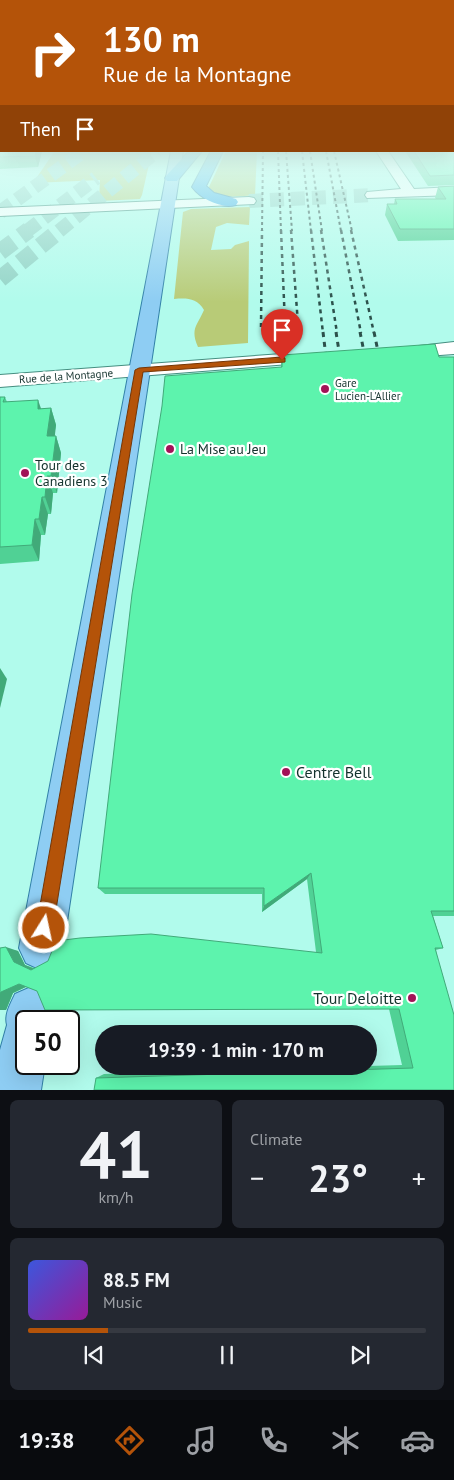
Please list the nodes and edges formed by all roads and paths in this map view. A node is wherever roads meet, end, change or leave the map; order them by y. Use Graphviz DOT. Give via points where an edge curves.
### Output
graph roads {
  1 [pos="168,200"];
  2 [pos="223,200"];
  3 [pos="249,201"];
  4 [pos="231,202"];
  5 [pos="167,205"];
  6 [pos="0,212"];
  7 [pos="454,348"];
  8 [pos="426,350"];
  9 [pos="282,360"];
  10 [pos="139,370"];
  11 [pos="0,381"];
  12 [pos="41,948"];
  13 [pos="20,1075"];
  14 [pos="17,1090"];
  1 -- 5 [label="main road"];
  2 -- 4 [label="highway"];
  3 -- 4 [label="street"];
  4 -- 5 [label="street"];
  5 -- 6 [label="street"];
  5 -- 10 [label="main road"];
  7 -- 8 [label="street"];
  9 -- 10 [label="street, Rue de la Montagne"];
  10 -- 11 [label="street, Rue de la Montagne"];
  10 -- 12 [label="main road"];
  13 -- 14 [label="main road"];
}
